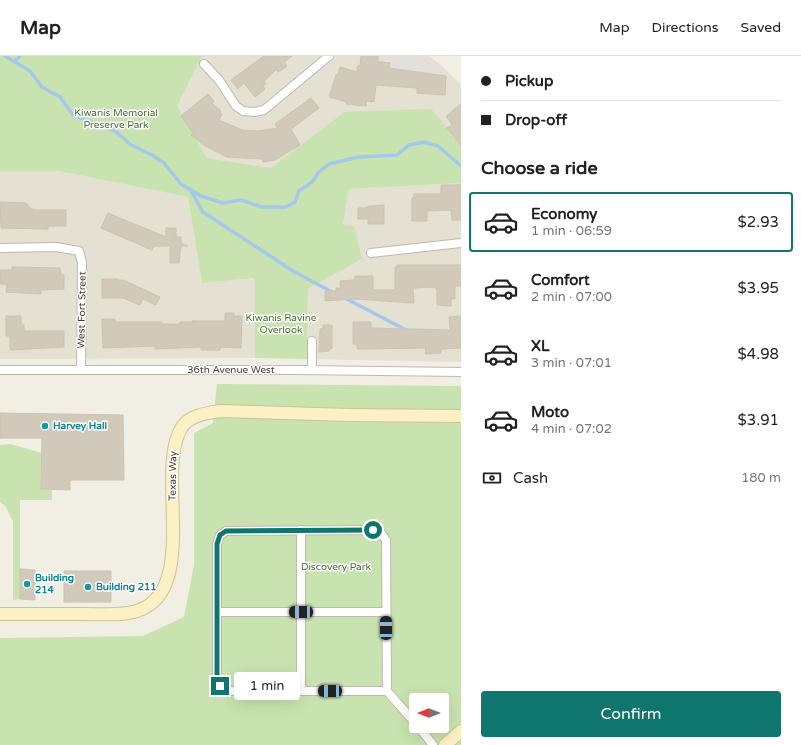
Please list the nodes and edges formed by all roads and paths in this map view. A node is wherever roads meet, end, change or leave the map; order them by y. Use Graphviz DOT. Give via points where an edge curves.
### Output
graph roads {
  1 [pos="329,56"];
  2 [pos="204,64"];
  3 [pos="461,243"];
  4 [pos="0,248"];
  5 [pos="371,253"];
  6 [pos="312,341"];
  7 [pos="0,370"];
  8 [pos="81,370"];
  9 [pos="312,370"];
  10 [pos="461,372"];
  11 [pos="461,416"];
  12 [pos="301,530"];
  13 [pos="217,612"];
  14 [pos="301,612"];
  15 [pos="386,612"];
  16 [pos="0,614"];
  17 [pos="301,691"];
  18 [pos="387,691"];
  19 [pos="409,716"];
  20 [pos="461,731"];
  21 [pos="423,733"];
  22 [pos="433,745"];
  23 [pos="445,745"];
  1 -- 2 [label="street" via="264,110 254,112 243,111 236,106 219,80"];
  3 -- 5 [label="street"];
  4 -- 8 [label="street, West Fort Street" via="56,247 79,251 82,263"];
  6 -- 9 [label="street"];
  7 -- 8 [label="street, 36th Avenue West"];
  8 -- 9 [label="street, 36th Avenue West"];
  9 -- 10 [label="street, 36th Avenue West"];
  11 -- 16 [label="street, Texas Way" via="220,410 199,414 183,426 174,446 172,564 163,589 153,601 137,611 114,614"];
  12 -- 13 [label="street" via="226,531 220,535 217,544"];
  12 -- 14 [label="street"];
  12 -- 15 [label="street" via="373,530 381,533 386,540"];
  13 -- 14 [label="street"];
  13 -- 17 [label="street" via="217,674 220,686 230,691"];
  14 -- 15 [label="street"];
  14 -- 17 [label="street"];
  15 -- 18 [label="street"];
  17 -- 18 [label="street"];
  18 -- 19 [label="street"];
  20 -- 23 [label="street"];
  21 -- 22 [label="street"];
}
